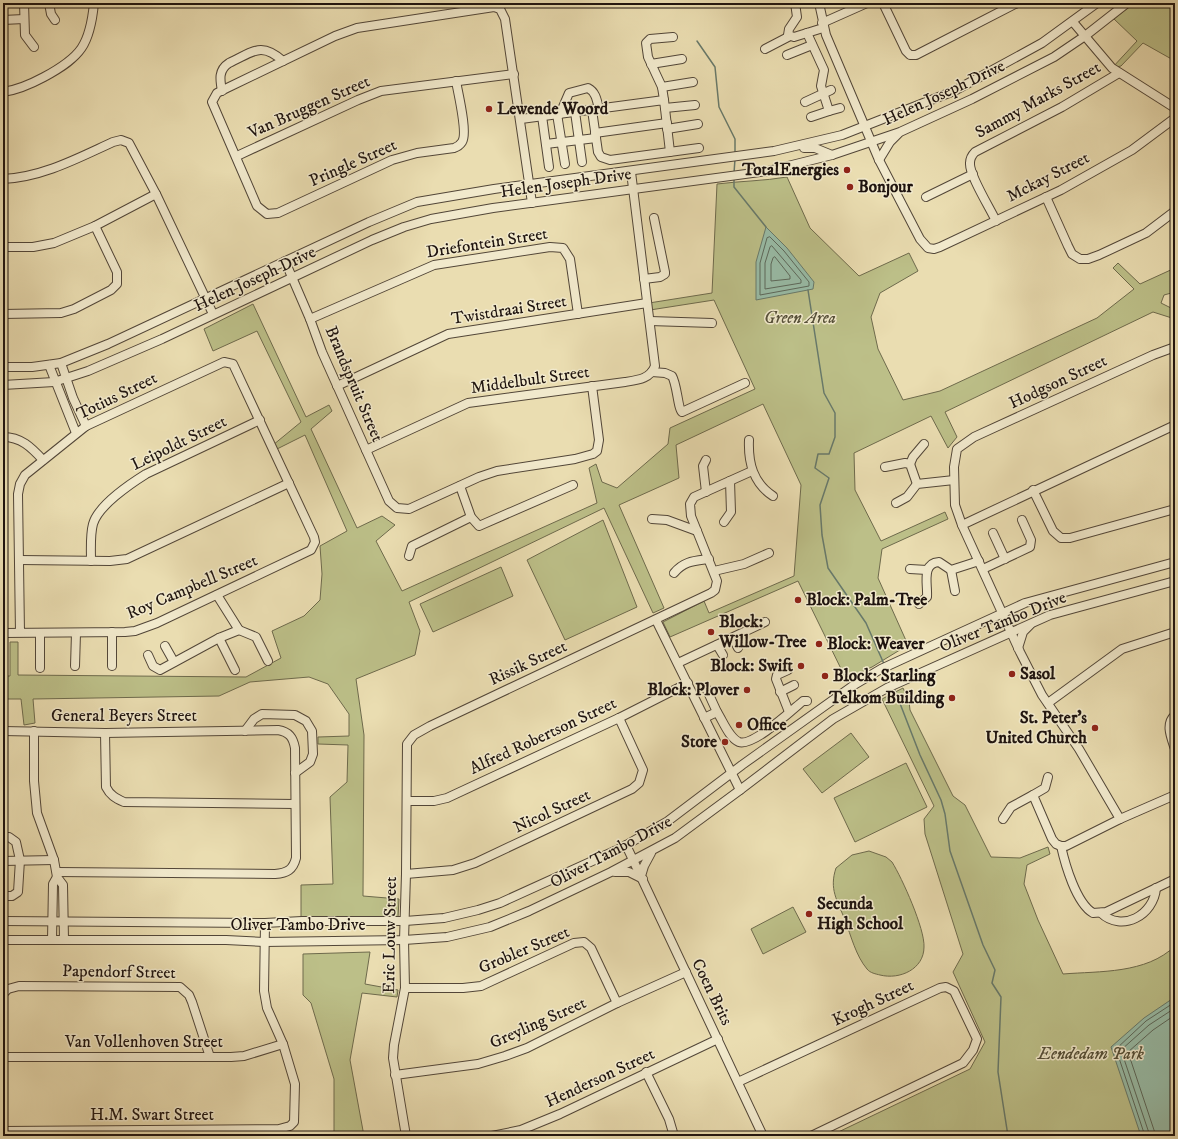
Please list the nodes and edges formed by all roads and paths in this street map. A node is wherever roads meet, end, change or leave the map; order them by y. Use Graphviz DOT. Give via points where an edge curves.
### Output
graph roads {
  1 [pos="24,3"];
  2 [pos="49,3"];
  3 [pos="94,3"];
  4 [pos="795,3"];
  5 [pos="819,3"];
  6 [pos="866,3"];
  7 [pos="884,3"];
  8 [pos="1017,3"];
  9 [pos="1097,3"];
  10 [pos="1127,3"];
  11 [pos="24,19"];
  12 [pos="3,20"];
  13 [pos="55,20"];
  14 [pos="1073,22"];
  15 [pos="823,26"];
  16 [pos="807,34"];
  17 [pos="790,36"];
  18 [pos="1085,36"];
  19 [pos="673,37"];
  20 [pos="812,44"];
  21 [pos="34,48"];
  22 [pos="765,49"];
  23 [pos="787,55"];
  24 [pos="682,60"];
  25 [pos="283,61"];
  26 [pos="651,64"];
  27 [pos="1119,73"];
  28 [pos="514,74"];
  29 [pos="456,81"];
  30 [pos="693,82"];
  31 [pos="662,87"];
  32 [pos="832,90"];
  33 [pos="222,91"];
  34 [pos="3,92"];
  35 [pos="822,94"];
  36 [pos="805,102"];
  37 [pos="664,104"];
  38 [pos="695,105"];
  39 [pos="840,108"];
  40 [pos="1175,108"];
  41 [pos="595,109"];
  42 [pos="828,111"];
  43 [pos="575,112"];
  44 [pos="558,114"];
  45 [pos="542,116"];
  46 [pos="861,116"];
  47 [pos="811,117"];
  48 [pos="1175,118"];
  49 [pos="521,119"];
  50 [pos="698,124"];
  51 [pos="667,126"];
  52 [pos="865,127"];
  53 [pos="900,132"];
  54 [pos="842,135"];
  55 [pos="595,136"];
  56 [pos="578,140"];
  57 [pos="561,142"];
  58 [pos="546,144"];
  59 [pos="873,146"];
  60 [pos="794,147"];
  61 [pos="699,148"];
  62 [pos="670,152"];
  63 [pos="832,155"];
  64 [pos="236,156"];
  65 [pos="879,160"];
  66 [pos="582,162"];
  67 [pos="565,164"];
  68 [pos="549,167"];
  69 [pos="631,172"];
  70 [pos="972,174"];
  71 [pos="3,179"];
  72 [pos="530,185"];
  73 [pos="633,189"];
  74 [pos="156,194"];
  75 [pos="926,197"];
  76 [pos="1046,197"];
  77 [pos="532,203"];
  78 [pos="1175,212"];
  79 [pos="654,218"];
  80 [pos="996,221"];
  81 [pos="95,226"];
  82 [pos="3,247"];
  83 [pos="285,261"];
  84 [pos="293,278"];
  85 [pos="644,279"];
  86 [pos="205,298"];
  87 [pos="647,303"];
  88 [pos="3,314"];
  89 [pos="213,314"];
  90 [pos="578,314"];
  91 [pos="310,319"];
  92 [pos="650,321"];
  93 [pos="712,324"];
  94 [pos="1175,347"];
  95 [pos="61,363"];
  96 [pos="49,365"];
  97 [pos="3,367"];
  98 [pos="654,369"];
  99 [pos="66,379"];
  100 [pos="54,382"];
  101 [pos="745,383"];
  102 [pos="3,385"];
  103 [pos="337,386"];
  104 [pos="592,386"];
  105 [pos="260,420"];
  106 [pos="1175,425"];
  107 [pos="86,426"];
  108 [pos="76,433"];
  109 [pos="3,437"];
  110 [pos="749,440"];
  111 [pos="924,444"];
  112 [pos="366,450"];
  113 [pos="43,460"];
  114 [pos="706,460"];
  115 [pos="910,464"];
  116 [pos="885,466"];
  117 [pos="752,471"];
  118 [pos="954,480"];
  119 [pos="730,481"];
  120 [pos="288,483"];
  121 [pos="917,484"];
  122 [pos="573,485"];
  123 [pos="460,486"];
  124 [pos="1033,490"];
  125 [pos="706,492"];
  126 [pos="773,496"];
  127 [pos="896,503"];
  128 [pos="1175,509"];
  129 [pos="471,516"];
  130 [pos="652,519"];
  131 [pos="1022,520"];
  132 [pos="724,522"];
  133 [pos="962,525"];
  134 [pos="697,531"];
  135 [pos="993,533"];
  136 [pos="769,553"];
  137 [pos="410,556"];
  138 [pos="709,559"];
  139 [pos="1005,559"];
  140 [pos="20,560"];
  141 [pos="91,561"];
  142 [pos="1175,562"];
  143 [pos="981,565"];
  144 [pos="910,569"];
  145 [pos="927,570"];
  146 [pos="951,570"];
  147 [pos="714,571"];
  148 [pos="674,573"];
  149 [pos="1175,581"];
  150 [pos="955,591"];
  151 [pos="217,595"];
  152 [pos="919,604"];
  153 [pos="1003,613"];
  154 [pos="656,620"];
  155 [pos="1037,620"];
  156 [pos="765,622"];
  157 [pos="239,630"];
  158 [pos="112,632"];
  159 [pos="1011,632"];
  160 [pos="1175,632"];
  161 [pos="3,633"];
  162 [pos="20,633"];
  163 [pos="40,633"];
  164 [pos="76,633"];
  165 [pos="998,637"];
  166 [pos="219,638"];
  167 [pos="732,638"];
  168 [pos="717,645"];
  169 [pos="165,646"];
  170 [pos="738,648"];
  171 [pos="1019,650"];
  172 [pos="148,655"];
  173 [pos="723,655"];
  174 [pos="268,661"];
  175 [pos="174,662"];
  176 [pos="678,663"];
  177 [pos="75,666"];
  178 [pos="112,666"];
  179 [pos="40,668"];
  180 [pos="235,670"];
  181 [pos="788,670"];
  182 [pos="688,684"];
  183 [pos="794,685"];
  184 [pos="706,688"];
  185 [pos="780,692"];
  186 [pos="807,701"];
  187 [pos="1048,703"];
  188 [pos="717,712"];
  189 [pos="789,712"];
  190 [pos="1175,715"];
  191 [pos="619,718"];
  192 [pos="704,718"];
  193 [pos="3,731"];
  194 [pos="34,731"];
  195 [pos="245,731"];
  196 [pos="105,733"];
  197 [pos="414,735"];
  198 [pos="1175,749"];
  199 [pos="295,773"];
  200 [pos="731,774"];
  201 [pos="1048,777"];
  202 [pos="740,790"];
  203 [pos="1033,795"];
  204 [pos="1175,795"];
  205 [pos="407,801"];
  206 [pos="295,804"];
  207 [pos="1003,819"];
  208 [pos="1120,819"];
  209 [pos="3,837"];
  210 [pos="626,845"];
  211 [pos="1061,846"];
  212 [pos="656,849"];
  213 [pos="20,860"];
  214 [pos="54,860"];
  215 [pos="3,861"];
  216 [pos="634,861"];
  217 [pos="611,872"];
  218 [pos="406,874"];
  219 [pos="57,875"];
  220 [pos="642,878"];
  221 [pos="1175,879"];
  222 [pos="1156,888"];
  223 [pos="3,896"];
  224 [pos="1097,913"];
  225 [pos="3,921"];
  226 [pos="52,921"];
  227 [pos="63,921"];
  228 [pos="405,921"];
  229 [pos="265,923"];
  230 [pos="3,940"];
  231 [pos="52,940"];
  232 [pos="64,940"];
  233 [pos="404,940"];
  234 [pos="264,942"];
  235 [pos="686,972"];
  236 [pos="405,988"];
  237 [pos="4,993"];
  238 [pos="617,1003"];
  239 [pos="718,1039"];
  240 [pos="282,1044"];
  241 [pos="3,1057"];
  242 [pos="210,1057"];
  243 [pos="646,1072"];
  244 [pos="396,1076"];
  245 [pos="738,1082"];
  246 [pos="3,1131"];
  247 [pos="194,1133"];
  248 [pos="406,1136"];
  249 [pos="492,1136"];
  250 [pos="674,1136"];
  251 [pos="763,1136"];
  252 [pos="811,1136"];
  1 -- 11 [label="street"];
  2 -- 13 [label="street"];
  3 -- 34 [label="street" via="93,20 87,40 71,62 31,84"];
  4 -- 17 [label="street" via="796,17 788,29"];
  5 -- 15 [label="street"];
  6 -- 15 [label="street"];
  7 -- 8 [label="street" via="906,51 910,55 916,55"];
  9 -- 14 [label="street, Helen Joseph Drive"];
  10 -- 18 [label="street, Helen Joseph Drive"];
  11 -- 12 [label="street"];
  11 -- 21 [label="street" via="26,39"];
  14 -- 18 [label="street"];
  14 -- 52 [label="street, Helen Joseph Drive" via="1042,43 954,91"];
  15 -- 16 [label="street"];
  15 -- 46 [label="street"];
  16 -- 17 [label="street"];
  16 -- 20 [label="street"];
  17 -- 22 [label="street"];
  18 -- 27 [label="street" via="1107,64"];
  18 -- 53 [label="street, Helen Joseph Drive" via="1054,57"];
  19 -- 26 [label="street" via="647,41 646,52"];
  20 -- 23 [label="street"];
  20 -- 35 [label="street" via="824,70"];
  24 -- 26 [label="street"];
  25 -- 28 [label="street" via="335,36 363,26 494,7 504,14"];
  25 -- 33 [label="street"];
  25 -- 33 [label="street" via="270,51 261,49 229,63 224,66 221,73"];
  26 -- 31 [label="street"];
  27 -- 40 [label="street"];
  27 -- 70 [label="street, Sammy Marks Street" via="1062,107 975,152 970,163"];
  28 -- 29 [label="street, Van Bruggen Street"];
  28 -- 49 [label="street"];
  29 -- 64 [label="street, Van Bruggen Street" via="381,91"];
  29 -- 64 [label="street, Pringle Street" via="464,132 459,145 392,160 278,213 267,214 257,206"];
  30 -- 31 [label="street"];
  31 -- 37 [label="street"];
  32 -- 35 [label="street"];
  33 -- 64 [label="street" via="212,99 212,106"];
  35 -- 36 [label="street"];
  35 -- 42 [label="street"];
  37 -- 38 [label="street"];
  37 -- 41 [label="street"];
  37 -- 51 [label="street"];
  39 -- 42 [label="street"];
  41 -- 43 [label="street"];
  41 -- 44 [label="street" via="596,97 592,90 579,89 569,93"];
  41 -- 55 [label="street"];
  42 -- 47 [label="street"];
  43 -- 44 [label="street"];
  43 -- 56 [label="street"];
  44 -- 45 [label="street"];
  44 -- 57 [label="street"];
  45 -- 49 [label="street"];
  45 -- 58 [label="street"];
  46 -- 52 [label="street"];
  46 -- 54 [label="street" via="856,124"];
  48 -- 76 [label="street, Mckay Street" via="1132,150"];
  49 -- 72 [label="street"];
  50 -- 51 [label="street"];
  51 -- 55 [label="street"];
  51 -- 62 [label="street"];
  52 -- 54 [label="street, Helen Joseph Drive"];
  52 -- 59 [label="street"];
  53 -- 59 [label="street, Helen Joseph Drive"];
  53 -- 65 [label="street"];
  54 -- 60 [label="street, Helen Joseph Drive"];
  55 -- 56 [label="street"];
  55 -- 62 [label="street" via="598,152 605,159"];
  56 -- 57 [label="street"];
  56 -- 66 [label="street"];
  57 -- 58 [label="street"];
  57 -- 67 [label="street"];
  58 -- 68 [label="street"];
  59 -- 63 [label="street, Helen Joseph Drive"];
  59 -- 65 [label="street"];
  60 -- 63 [label="street" via="814,148"];
  60 -- 69 [label="street, Helen Joseph Drive"];
  61 -- 62 [label="street"];
  63 -- 73 [label="street, Helen Joseph Drive" via="768,171"];
  65 -- 80 [label="street, Mckay Street" via="916,234 928,248 940,247"];
  69 -- 72 [label="street, Helen Joseph Drive"];
  69 -- 73 [label="street"];
  70 -- 75 [label="street"];
  70 -- 80 [label="street, Sammy Marks Street"];
  71 -- 74 [label="street" via="24,178 54,169 113,142 125,141 134,149"];
  72 -- 77 [label="street"];
  72 -- 83 [label="street, Helen Joseph Drive" via="417,202"];
  73 -- 77 [label="street, Helen Joseph Drive"];
  73 -- 85 [label="street"];
  74 -- 81 [label="street"];
  74 -- 86 [label="street"];
  76 -- 78 [label="street" via="1072,254 1080,259 1099,255 1146,233"];
  76 -- 80 [label="street, Mckay Street"];
  77 -- 84 [label="street, Helen Joseph Drive" via="431,219 404,227"];
  79 -- 85 [label="street" via="665,274"];
  81 -- 82 [label="street" via="46,246"];
  81 -- 88 [label="street" via="117,272 117,284 111,290 61,313"];
  83 -- 84 [label="street, Brandspruit Street"];
  83 -- 86 [label="street, Helen Joseph Drive"];
  84 -- 89 [label="street, Helen Joseph Drive"];
  84 -- 91 [label="street, Brandspruit Street"];
  85 -- 87 [label="street"];
  86 -- 89 [label="street"];
  86 -- 95 [label="street, Helen Joseph Drive" via="108,344"];
  87 -- 90 [label="street, Twistdraai Street"];
  87 -- 92 [label="street"];
  89 -- 99 [label="street, Helen Joseph Drive" via="88,372"];
  90 -- 91 [label="street, Driefontein Street" via="570,259 563,248 550,247 434,265"];
  90 -- 103 [label="street, Twistdraai Street" via="448,334"];
  91 -- 103 [label="street, Brandspruit Street"];
  92 -- 93 [label="street"];
  92 -- 98 [label="street"];
  94 -- 118 [label="street, Hodgson Street" via="974,437 957,449"];
  95 -- 96 [label="street, Helen Joseph Drive"];
  95 -- 99 [label="street"];
  96 -- 97 [label="street, Helen Joseph Drive"];
  96 -- 100 [label="street"];
  98 -- 101 [label="street" via="672,376 679,410 682,412"];
  98 -- 104 [label="street, Middelbult Street" via="638,380"];
  99 -- 100 [label="street, Helen Joseph Drive"];
  99 -- 107 [label="street"];
  100 -- 102 [label="street, Helen Joseph Drive"];
  100 -- 108 [label="street"];
  103 -- 112 [label="street, Brandspruit Street"];
  104 -- 112 [label="street, Middelbult Street" via="468,403"];
  104 -- 123 [label="street" via="599,440 593,454 497,471"];
  105 -- 107 [label="street, Totius Street" via="235,366 224,362"];
  105 -- 120 [label="street"];
  105 -- 141 [label="street, Leipoldt Street" via="133,482 97,515 91,533"];
  106 -- 124 [label="street"];
  107 -- 108 [label="street, Totius Street"];
  108 -- 113 [label="street, Totius Street"];
  109 -- 113 [label="street" via="17,438 24,442"];
  110 -- 117 [label="street"];
  111 -- 115 [label="street"];
  112 -- 123 [label="street, Brandspruit Street" via="389,501 397,508 404,510 420,505"];
  113 -- 140 [label="street, Totius Street" via="25,475 20,484"];
  114 -- 125 [label="street" via="703,466"];
  115 -- 116 [label="street"];
  115 -- 121 [label="street"];
  117 -- 119 [label="street"];
  117 -- 126 [label="street" via="761,486"];
  118 -- 121 [label="street"];
  118 -- 133 [label="street" via="956,511"];
  119 -- 125 [label="street"];
  119 -- 132 [label="street" via="731,512"];
  120 -- 141 [label="street" via="127,559"];
  120 -- 151 [label="street, Roy Campbell Street" via="314,537 314,546 302,555"];
  121 -- 127 [label="street" via="907,497"];
  122 -- 129 [label="street" via="483,526 476,524"];
  123 -- 129 [label="street"];
  124 -- 128 [label="street" via="1054,531 1061,538 1070,538"];
  124 -- 133 [label="street"];
  125 -- 134 [label="street" via="694,497 690,504 691,516"];
  129 -- 137 [label="street" via="412,546"];
  130 -- 134 [label="street" via="667,520"];
  131 -- 139 [label="street" via="1031,545"];
  133 -- 143 [label="street"];
  134 -- 138 [label="street"];
  135 -- 139 [label="street"];
  136 -- 147 [label="street" via="744,564"];
  138 -- 147 [label="street"];
  138 -- 148 [label="street" via="685,563"];
  139 -- 143 [label="street"];
  140 -- 141 [label="street"];
  140 -- 162 [label="street, Totius Street"];
  142 -- 153 [label="street, Oliver Tambo Drive" via="1058,593"];
  143 -- 146 [label="street"];
  143 -- 153 [label="street"];
  144 -- 145 [label="street"];
  145 -- 146 [label="street" via="939,562"];
  145 -- 152 [label="street" via="927,597"];
  146 -- 150 [label="street"];
  147 -- 154 [label="street, Rissik Street" via="717,581 715,590"];
  149 -- 155 [label="street, Oliver Tambo Drive"];
  151 -- 157 [label="street"];
  151 -- 158 [label="street, Roy Campbell Street" via="146,627 131,632"];
  153 -- 159 [label="street"];
  153 -- 200 [label="street, Oliver Tambo Drive" via="881,669 854,685"];
  154 -- 176 [label="street"];
  154 -- 197 [label="street, Rissik Street"];
  155 -- 159 [label="street, Oliver Tambo Drive"];
  155 -- 171 [label="street" via="1023,632"];
  156 -- 167 [label="street"];
  157 -- 166 [label="street"];
  157 -- 174 [label="street" via="256,637"];
  158 -- 164 [label="street, Roy Campbell Street"];
  158 -- 178 [label="street"];
  159 -- 165 [label="street, Oliver Tambo Drive"];
  159 -- 171 [label="street"];
  160 -- 187 [label="street" via="1122,649"];
  161 -- 162 [label="street, Roy Campbell Street"];
  162 -- 163 [label="street, Roy Campbell Street"];
  163 -- 164 [label="street, Roy Campbell Street"];
  163 -- 179 [label="street"];
  164 -- 177 [label="street"];
  165 -- 171 [label="street" via="1011,641"];
  165 -- 202 [label="street, Oliver Tambo Drive" via="898,682 833,719"];
  166 -- 175 [label="street"];
  166 -- 180 [label="street"];
  167 -- 168 [label="street"];
  167 -- 170 [label="street"];
  168 -- 173 [label="street"];
  168 -- 176 [label="street"];
  169 -- 175 [label="street"];
  171 -- 187 [label="street"];
  172 -- 175 [label="street" via="157,670"];
  176 -- 182 [label="street"];
  181 -- 185 [label="street" via="776,677"];
  182 -- 191 [label="street, Alfred Robertson Street"];
  182 -- 192 [label="street"];
  183 -- 185 [label="street"];
  184 -- 188 [label="street"];
  185 -- 189 [label="street"];
  186 -- 189 [label="street" via="803,701"];
  187 -- 208 [label="street" via="1079,749"];
  188 -- 189 [label="street" via="732,736 740,742 745,742 767,730"];
  188 -- 192 [label="street"];
  190 -- 198 [label="street" via="1170,720 1169,729"];
  191 -- 205 [label="street, Alfred Robertson Street" via="447,798 434,801"];
  191 -- 218 [label="street, Nicol Street" via="643,770 639,783 632,789 475,864 454,870"];
  192 -- 200 [label="street"];
  193 -- 194 [label="street, General Beyers Street"];
  194 -- 196 [label="street, General Beyers Street"];
  194 -- 214 [label="street" via="37,813"];
  195 -- 196 [label="street, General Beyers Street"];
  195 -- 199 [label="street, General Beyers Street" via="278,730 290,735 294,740"];
  195 -- 199 [label="street" via="254,719 262,714 295,715 306,721 312,731 313,754 310,762"];
  196 -- 206 [label="street" via="106,787 110,794 124,802"];
  197 -- 205 [label="street, Eric Louw Street" via="409,739 406,749"];
  199 -- 206 [label="street"];
  200 -- 202 [label="street"];
  200 -- 210 [label="street, Oliver Tambo Drive" via="668,821"];
  201 -- 203 [label="street" via="1045,788"];
  202 -- 212 [label="street, Oliver Tambo Drive"];
  203 -- 207 [label="street" via="1011,807"];
  203 -- 211 [label="street" via="1052,839"];
  204 -- 208 [label="street"];
  205 -- 218 [label="street, Eric Louw Street"];
  206 -- 219 [label="street" via="296,858 294,866 289,870 275,874"];
  208 -- 211 [label="street" via="1066,846"];
  209 -- 213 [label="street" via="16,842"];
  210 -- 216 [label="street, Coen Brits"];
  210 -- 228 [label="street, Oliver Tambo Drive" via="500,903 444,918"];
  211 -- 224 [label="street" via="1065,865 1084,905"];
  212 -- 216 [label="street, Oliver Tambo Drive"];
  212 -- 220 [label="street" via="649,854"];
  213 -- 214 [label="street"];
  213 -- 215 [label="street"];
  213 -- 223 [label="street" via="18,892 12,896"];
  214 -- 219 [label="street"];
  216 -- 217 [label="street, Oliver Tambo Drive"];
  216 -- 220 [label="street, Coen Brits"];
  217 -- 220 [label="street" via="629,872"];
  217 -- 233 [label="street, Oliver Tambo Drive" via="490,927 447,937"];
  218 -- 228 [label="street, Eric Louw Street"];
  219 -- 226 [label="street" via="53,884"];
  219 -- 227 [label="street" via="63,885"];
  220 -- 235 [label="street, Coen Brits"];
  221 -- 222 [label="street"];
  222 -- 224 [label="street"];
  222 -- 224 [label="street" via="1151,905 1136,918 1117,923"];
  225 -- 226 [label="street, Oliver Tambo Drive"];
  226 -- 227 [label="street, Oliver Tambo Drive"];
  226 -- 231 [label="street"];
  227 -- 229 [label="street, Oliver Tambo Drive"];
  227 -- 232 [label="street"];
  228 -- 229 [label="street, Oliver Tambo Drive"];
  228 -- 233 [label="street, Eric Louw Street"];
  229 -- 234 [label="street"];
  230 -- 231 [label="street, Oliver Tambo Drive"];
  231 -- 232 [label="street, Oliver Tambo Drive"];
  232 -- 234 [label="street, Oliver Tambo Drive"];
  233 -- 234 [label="street, Oliver Tambo Drive"];
  233 -- 236 [label="street, Eric Louw Street"];
  234 -- 240 [label="street" via="264,991 267,1008"];
  235 -- 238 [label="street, Greyling Street"];
  235 -- 239 [label="street, Coen Brits"];
  236 -- 238 [label="street, Grobler Street" via="481,986 574,943 584,942 591,948"];
  236 -- 244 [label="street, Eric Louw Street" via="394,1045"];
  237 -- 242 [label="street, Papendorf Street" via="19,986 180,987 189,995 192,1002"];
  238 -- 244 [label="street, Greyling Street" via="527,1048 505,1056 478,1064"];
  239 -- 243 [label="street, Henderson Street"];
  239 -- 245 [label="street, Coen Brits"];
  240 -- 242 [label="street, Van Vollenhoven Street" via="244,1056"];
  240 -- 247 [label="street, H.M. Swart Street" via="296,1084 294,1122 279,1129"];
  241 -- 242 [label="street, Van Vollenhoven Street"];
  243 -- 249 [label="street, Henderson Street" via="554,1117 521,1130"];
  243 -- 250 [label="street" via="669,1119"];
  244 -- 248 [label="street, Eric Louw Street"];
  245 -- 251 [label="street, Coen Brits"];
  245 -- 252 [label="street, Krogh Street" via="940,988 946,987 954,991 974,1031 977,1044 968,1058 935,1078"];
  246 -- 247 [label="street, H.M. Swart Street"];
}
